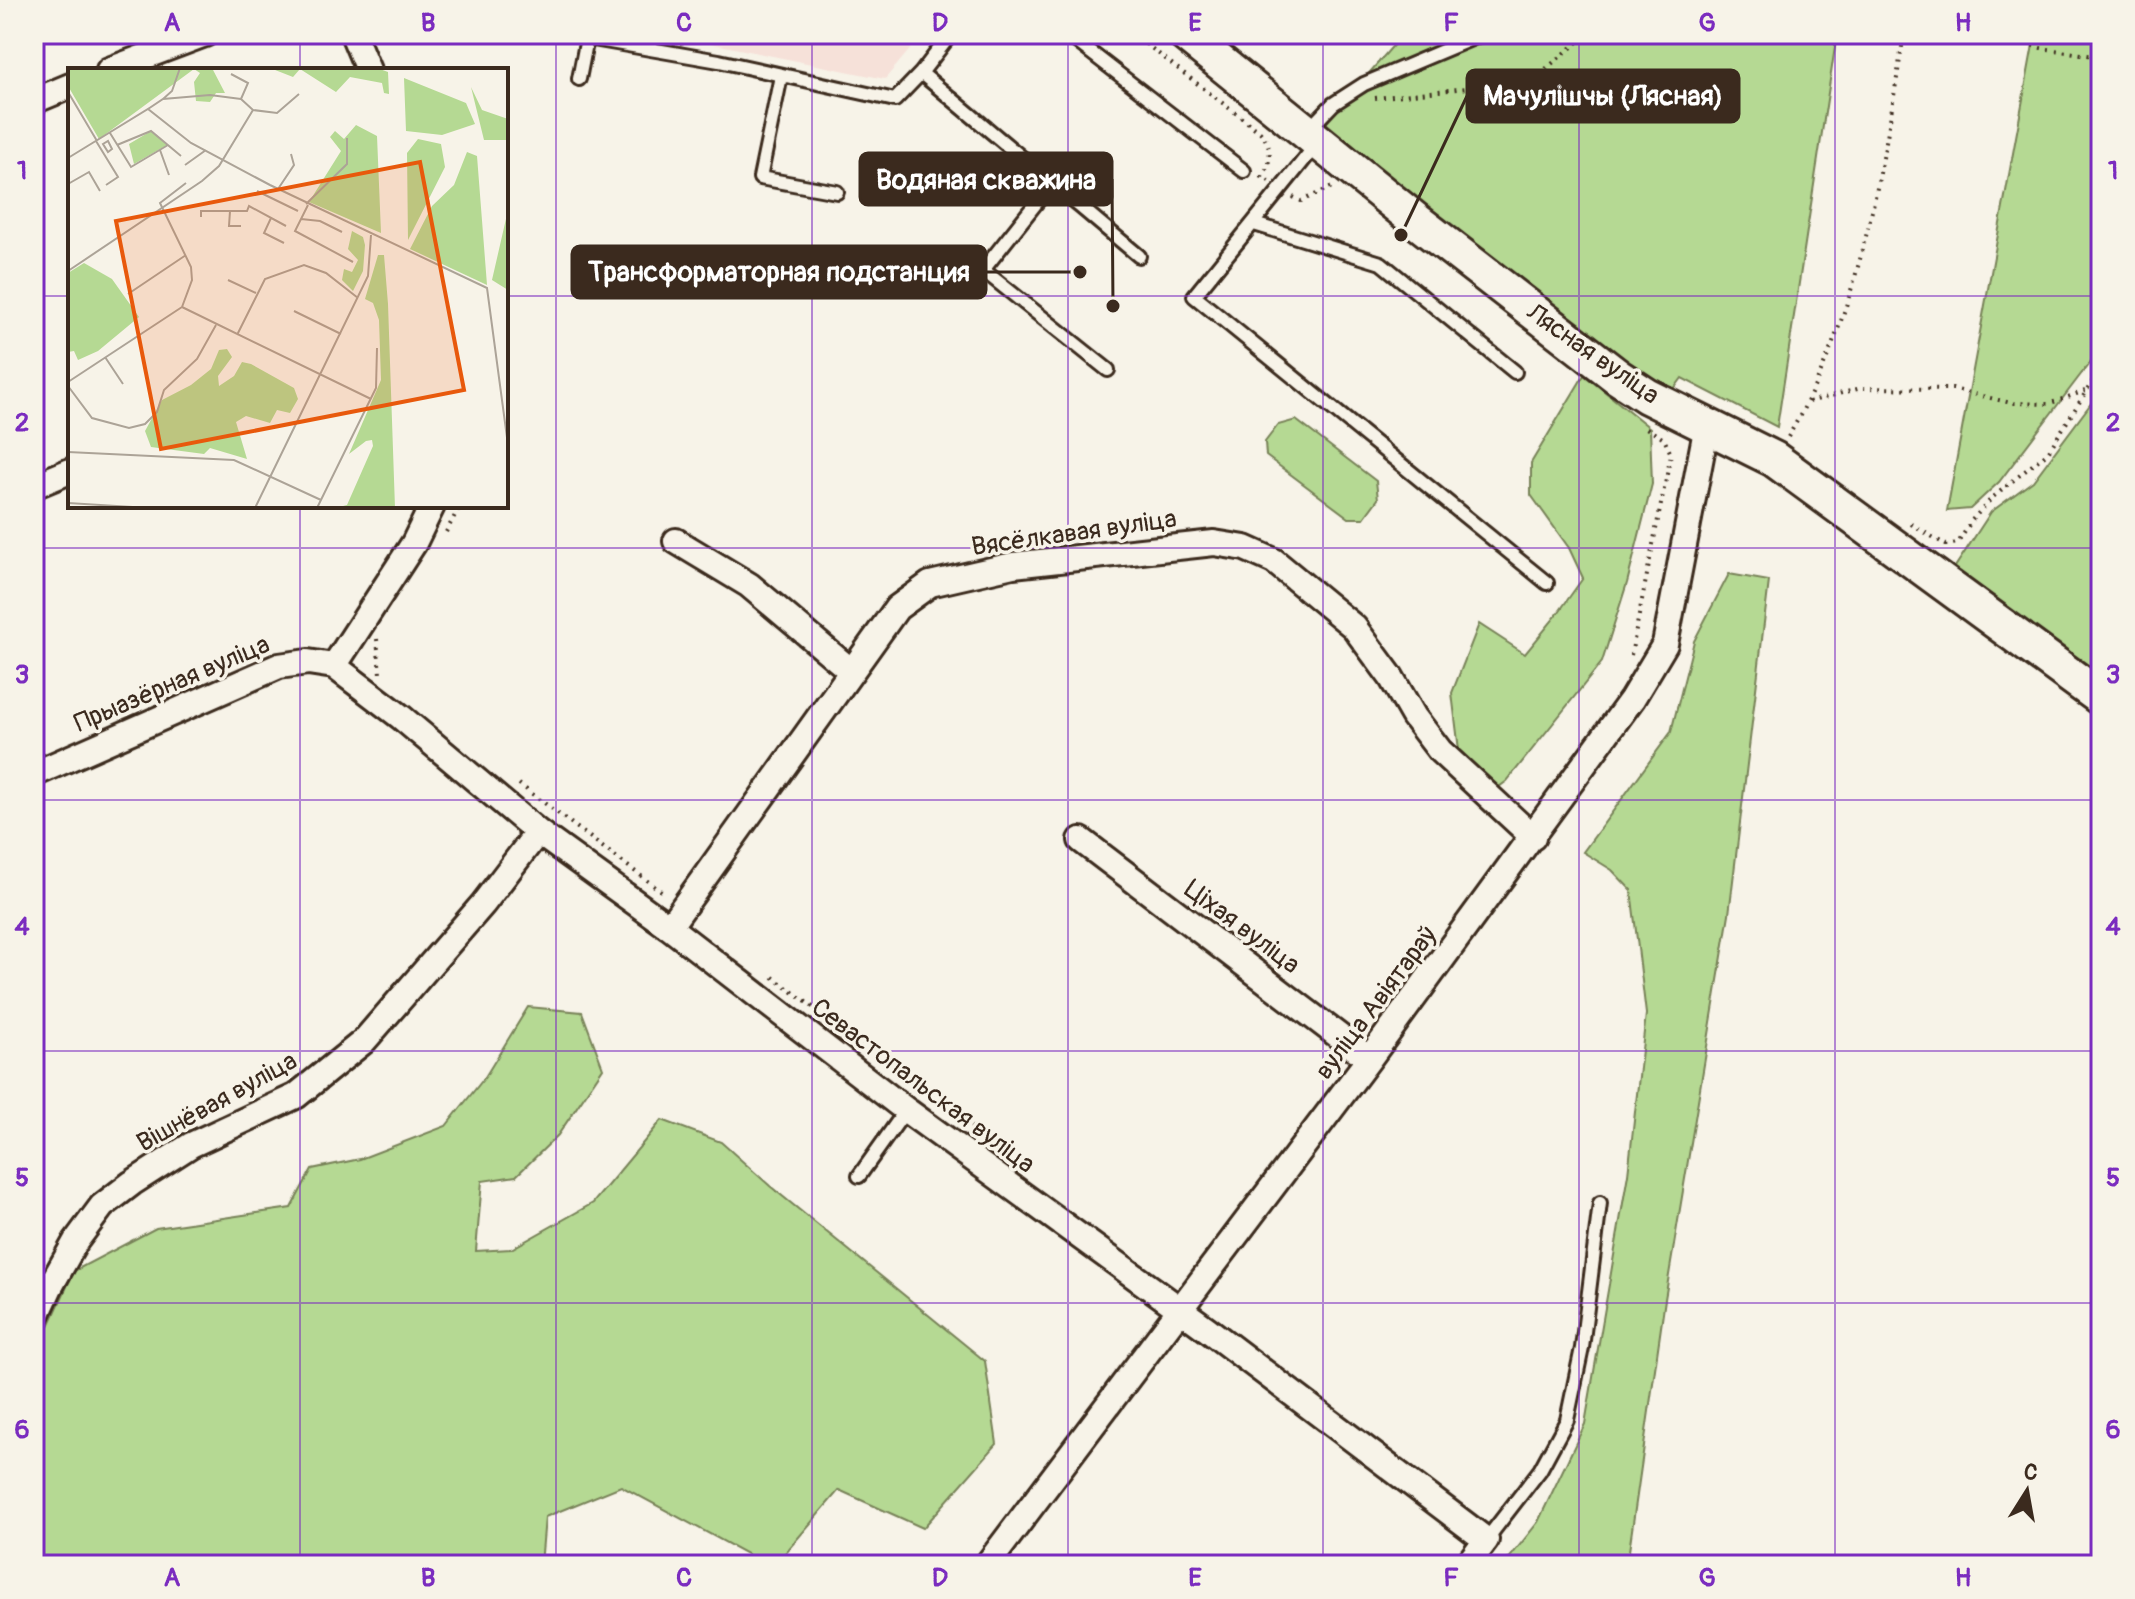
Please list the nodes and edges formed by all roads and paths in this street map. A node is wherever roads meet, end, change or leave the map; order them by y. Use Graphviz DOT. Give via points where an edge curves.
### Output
graph roads {
  1 [pos="205,34"];
  2 [pos="353,34"];
  3 [pos="951,34"];
  4 [pos="1067,34"];
  5 [pos="1185,34"];
  6 [pos="1483,34"];
  7 [pos="1588,34"];
  8 [pos="1904,34"];
  9 [pos="1994,34"];
  10 [pos="2101,57"];
  11 [pos="114,68"];
  12 [pos="367,68"];
  13 [pos="921,73"];
  14 [pos="781,76"];
  15 [pos="579,79"];
  16 [pos="68,87"];
  17 [pos="34,101"];
  18 [pos="1333,104"];
  19 [pos="1312,137"];
  20 [pos="1244,171"];
  21 [pos="1052,183"];
  22 [pos="837,192"];
  23 [pos="1254,224"];
  24 [pos="1139,256"];
  25 [pos="2101,368"];
  26 [pos="1108,370"];
  27 [pos="1515,372"];
  28 [pos="2087,390"];
  29 [pos="1809,402"];
  30 [pos="1641,425"];
  31 [pos="1707,425"];
  32 [pos="1784,448"];
  33 [pos="68,472"];
  34 [pos="34,486"];
  35 [pos="431,508"];
  36 [pos="459,508"];
  37 [pos="1903,520"];
  38 [pos="441,539"];
  39 [pos="676,541"];
  40 [pos="1547,583"];
  41 [pos="367,643"];
  42 [pos="334,666"];
  43 [pos="1627,666"];
  44 [pos="851,671"];
  45 [pos="371,674"];
  46 [pos="2101,698"];
  47 [pos="34,774"];
  48 [pos="517,783"];
  49 [pos="538,832"];
  50 [pos="1533,837"];
  51 [pos="1081,840"];
  52 [pos="675,919"];
  53 [pos="761,969"];
  54 [pos="1369,1059"];
  55 [pos="906,1110"];
  56 [pos="1010,1156"];
  57 [pos="859,1176"];
  58 [pos="1600,1203"];
  59 [pos="1181,1311"];
  60 [pos="34,1322"];
  61 [pos="1486,1540"];
  62 [pos="987,1565"];
  63 [pos="1467,1565"];
  1 -- 11 [label="street"];
  2 -- 12 [label="street"];
  3 -- 13 [label="lane"];
  4 -- 20 [label="lane"];
  5 -- 19 [label="main road, Лясная вуліца"];
  6 -- 18 [label="lane" via="1364,84"];
  7 -- 18 [label="path" via="1531,81"];
  8 -- 29 [label="path" via="1885,153 1848,307"];
  9 -- 10 [label="path"];
  13 -- 14 [label="lane" via="895,100"];
  13 -- 21 [label="lane"];
  14 -- 15 [label="lane" via="587,38"];
  14 -- 22 [label="lane" via="760,178"];
  16 -- 17 [label="street"];
  18 -- 19 [label="lane"];
  19 -- 23 [label="lane"];
  19 -- 31 [label="main road, Лясная вуліца" via="1618,377"];
  21 -- 24 [label="lane"];
  21 -- 26 [label="lane" via="983,270"];
  23 -- 27 [label="lane" via="1381,263"];
  23 -- 40 [label="lane" via="1194,296"];
  25 -- 28 [label="path"];
  28 -- 29 [label="path" via="2048,404 2011,403 1953,389 1861,388"];
  28 -- 37 [label="path" via="2048,452 1992,498 1958,543 1946,545"];
  29 -- 32 [label="path"];
  30 -- 43 [label="path" via="1664,439 1671,454"];
  31 -- 32 [label="main road, Лясная вуліца"];
  31 -- 50 [label="street, вуліца Авіятараў" via="1665,644"];
  32 -- 46 [label="main road, Лясная вуліца"];
  33 -- 34 [label="street"];
  35 -- 42 [label="street"];
  36 -- 38 [label="path"];
  39 -- 44 [label="street" via="749,585"];
  41 -- 45 [label="path" via="376,630 381,681"];
  42 -- 47 [label="street, Прыазёрная вуліца" via="279,666"];
  42 -- 49 [label="street, Севастопальская вуліца"];
  44 -- 50 [label="street, Вясёлкавая вуліца" via="897,608 930,584 1013,565 1109,554 1214,543 1245,548 1274,561 1354,627 1440,751"];
  44 -- 52 [label="street, Вясёлкавая вуліца"];
  48 -- 52 [label="path" via="665,894"];
  49 -- 52 [label="street, Севастопальская вуліца"];
  49 -- 60 [label="street, Вішнёвая вуліца" via="364,1041 296,1096 191,1145 102,1206 76,1241"];
  50 -- 54 [label="street, вуліца Авіятараў"];
  51 -- 54 [label="street, Ціхая вуліца"];
  52 -- 55 [label="street, Севастопальская вуліца"];
  53 -- 56 [label="path"];
  54 -- 59 [label="street, вуліца Авіятараў"];
  55 -- 57 [label="lane"];
  55 -- 59 [label="street, Севастопальская вуліца"];
  58 -- 61 [label="lane" via="1582,1348 1567,1420 1540,1470"];
  59 -- 61 [label="street, Севастопальская вуліца"];
  59 -- 62 [label="street, вуліца Авіятараў"];
  61 -- 63 [label="street"];
}
